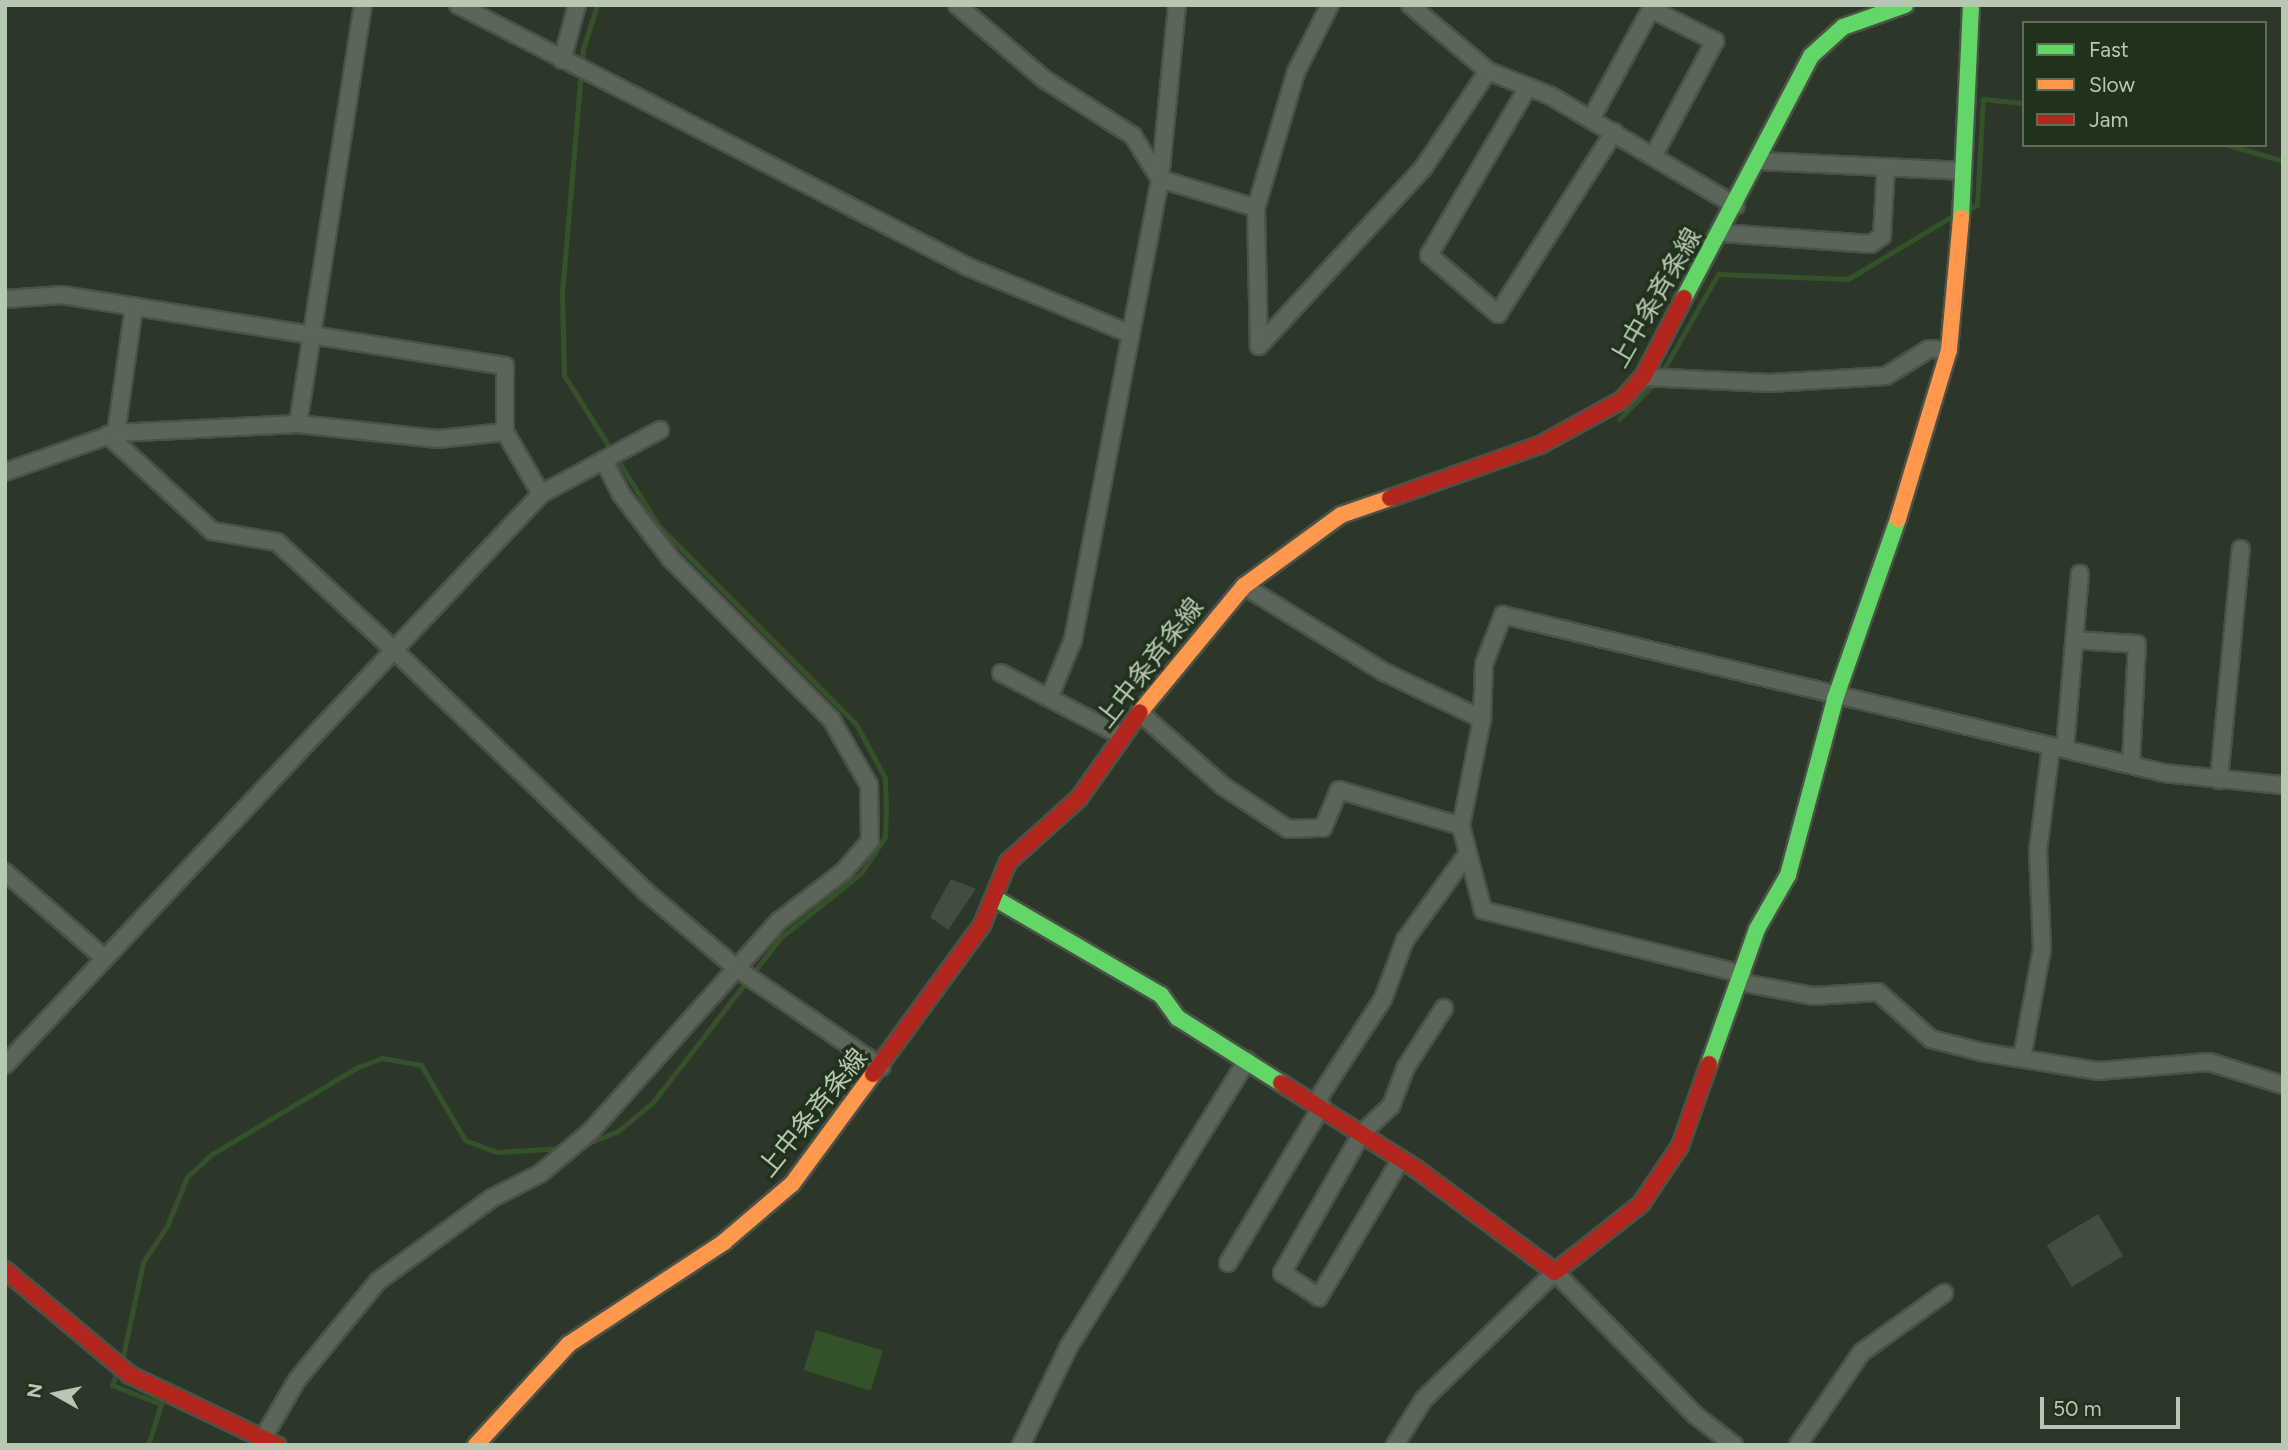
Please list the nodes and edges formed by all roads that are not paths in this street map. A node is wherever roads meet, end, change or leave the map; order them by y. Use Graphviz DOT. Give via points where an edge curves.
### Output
graph roads {
  1 [pos="363,5"];
  2 [pos="458,5"];
  3 [pos="577,5"];
  4 [pos="957,5"];
  5 [pos="1177,5"];
  6 [pos="1330,5"];
  7 [pos="1410,5"];
  8 [pos="1905,5"];
  9 [pos="1970,5"];
  10 [pos="562,60"];
  11 [pos="1488,71"];
  12 [pos="1528,87"];
  13 [pos="1591,119"];
  14 [pos="1614,132"];
  15 [pos="1654,155"];
  16 [pos="1758,161"];
  17 [pos="1886,167"];
  18 [pos="1962,171"];
  19 [pos="1160,179"];
  20 [pos="1736,206"];
  21 [pos="1256,208"];
  22 [pos="1721,233"];
  23 [pos="5,299"];
  24 [pos="134,306"];
  25 [pos="313,333"];
  26 [pos="1128,333"];
  27 [pos="1949,350"];
  28 [pos="1643,377"];
  29 [pos="298,424"];
  30 [pos="660,430"];
  31 [pos="505,432"];
  32 [pos="112,434"];
  33 [pos="604,460"];
  34 [pos="5,472"];
  35 [pos="541,494"];
  36 [pos="2241,549"];
  37 [pos="2080,574"];
  38 [pos="1244,586"];
  39 [pos="2074,640"];
  40 [pos="394,650"];
  41 [pos="1001,673"];
  42 [pos="1050,696"];
  43 [pos="1835,699"];
  44 [pos="1139,712"];
  45 [pos="1482,719"];
  46 [pos="1122,736"];
  47 [pos="2058,747"];
  48 [pos="2132,764"];
  49 [pos="2219,779"];
  50 [pos="2283,785"];
  51 [pos="1461,826"];
  52 [pos="1465,858"];
  53 [pos="5,872"];
  54 [pos="996,899"];
  55 [pos="103,957"];
  56 [pos="736,968"];
  57 [pos="1741,978"];
  58 [pos="1444,1008"];
  59 [pos="2022,1057"];
  60 [pos="1247,1060"];
  61 [pos="5,1065"];
  62 [pos="881,1067"];
  63 [pos="2283,1085"];
  64 [pos="1319,1104"];
  65 [pos="1362,1133"];
  66 [pos="1401,1159"];
  67 [pos="1228,1263"];
  68 [pos="5,1270"];
  69 [pos="1555,1272"];
  70 [pos="1944,1293"];
  71 [pos="270,1441"];
  72 [pos="476,1445"];
  73 [pos="1021,1445"];
  74 [pos="1395,1445"];
  75 [pos="1734,1445"];
  76 [pos="1798,1445"];
  1 -- 25 [label="street"];
  2 -- 10 [label="street"];
  3 -- 10 [label="street"];
  4 -- 19 [label="street" via="1044,79 1133,136"];
  5 -- 19 [label="street"];
  6 -- 21 [label="street" via="1296,72"];
  7 -- 11 [label="street"];
  8 -- 16 [label="main road, 上中条斉条線" via="1843,27 1825,40"];
  9 -- 18 [label="main road"];
  10 -- 26 [label="street" via="968,267"];
  11 -- 12 [label="street"];
  11 -- 21 [label="street" via="1424,167 1259,346"];
  12 -- 13 [label="street"];
  12 -- 14 [label="street" via="1429,255 1497,314"];
  13 -- 14 [label="street"];
  13 -- 15 [label="street" via="1651,9 1715,41"];
  14 -- 15 [label="street"];
  15 -- 20 [label="street"];
  16 -- 17 [label="street"];
  16 -- 20 [label="main road, 上中条斉条線"];
  17 -- 18 [label="street"];
  17 -- 22 [label="street" via="1882,236 1871,244"];
  18 -- 27 [label="main road"];
  19 -- 21 [label="street"];
  19 -- 26 [label="street"];
  20 -- 22 [label="main road, 上中条斉条線"];
  22 -- 28 [label="main road, 上中条斉条線"];
  23 -- 24 [label="street" via="62,295"];
  24 -- 25 [label="street"];
  24 -- 32 [label="street"];
  25 -- 29 [label="street"];
  25 -- 31 [label="street" via="505,366"];
  26 -- 42 [label="street" via="1073,640"];
  27 -- 28 [label="street" via="1928,349 1886,376 1770,383"];
  27 -- 43 [label="main road" via="1925,442"];
  28 -- 38 [label="main road, 上中条斉条線" via="1613,407 1576,429 1341,515"];
  29 -- 31 [label="street" via="438,439"];
  29 -- 32 [label="street"];
  30 -- 33 [label="street"];
  31 -- 35 [label="street"];
  32 -- 34 [label="street"];
  32 -- 40 [label="street" via="212,531 277,542"];
  33 -- 35 [label="street"];
  33 -- 56 [label="street" via="621,494 671,559 831,719 869,785 870,841 844,871 779,921"];
  35 -- 40 [label="street"];
  36 -- 49 [label="street"];
  37 -- 39 [label="street"];
  38 -- 44 [label="main road, 上中条斉条線"];
  38 -- 45 [label="street" via="1384,673"];
  39 -- 47 [label="street"];
  39 -- 48 [label="street" via="2137,644"];
  40 -- 55 [label="street"];
  40 -- 56 [label="street"];
  41 -- 42 [label="street"];
  42 -- 46 [label="street"];
  43 -- 45 [label="street" via="1503,615 1484,664"];
  43 -- 47 [label="street"];
  43 -- 57 [label="main road" via="1788,875 1756,929"];
  44 -- 46 [label="main road, 上中条斉条線"];
  44 -- 51 [label="street" via="1223,786 1288,829 1323,828 1339,790"];
  45 -- 51 [label="street"];
  46 -- 54 [label="main road, 上中条斉条線" via="1079,798 1008,862"];
  47 -- 48 [label="street"];
  47 -- 59 [label="street" via="2038,851 2042,949"];
  48 -- 49 [label="street"];
  49 -- 50 [label="street"];
  51 -- 52 [label="street"];
  52 -- 57 [label="street" via="1483,910 1492,914"];
  52 -- 64 [label="street" via="1405,940 1383,999"];
  53 -- 55 [label="street" via="12,871"];
  54 -- 60 [label="main road" via="1161,995 1178,1018"];
  54 -- 62 [label="main road, 上中条斉条線"];
  55 -- 61 [label="street"];
  56 -- 62 [label="street"];
  56 -- 71 [label="street" via="591,1131 541,1173 492,1198 378,1281 297,1380"];
  57 -- 59 [label="street" via="1813,996 1878,992 1931,1039"];
  57 -- 69 [label="main road" via="1680,1146 1641,1203"];
  58 -- 65 [label="street" via="1391,1106"];
  59 -- 63 [label="street" via="2098,1071 2209,1062"];
  60 -- 64 [label="main road"];
  60 -- 73 [label="street" via="1069,1348"];
  62 -- 72 [label="main road, 上中条斉条線" via="820,1150 762,1212 569,1343"];
  64 -- 65 [label="main road"];
  64 -- 67 [label="street"];
  65 -- 66 [label="main road"];
  65 -- 66 [label="street" via="1282,1273 1319,1297"];
  66 -- 69 [label="main road"];
  68 -- 71 [label="main road" via="130,1375"];
  69 -- 74 [label="street" via="1424,1399"];
  69 -- 75 [label="street" via="1695,1415"];
  70 -- 76 [label="street" via="1862,1352"];
}
